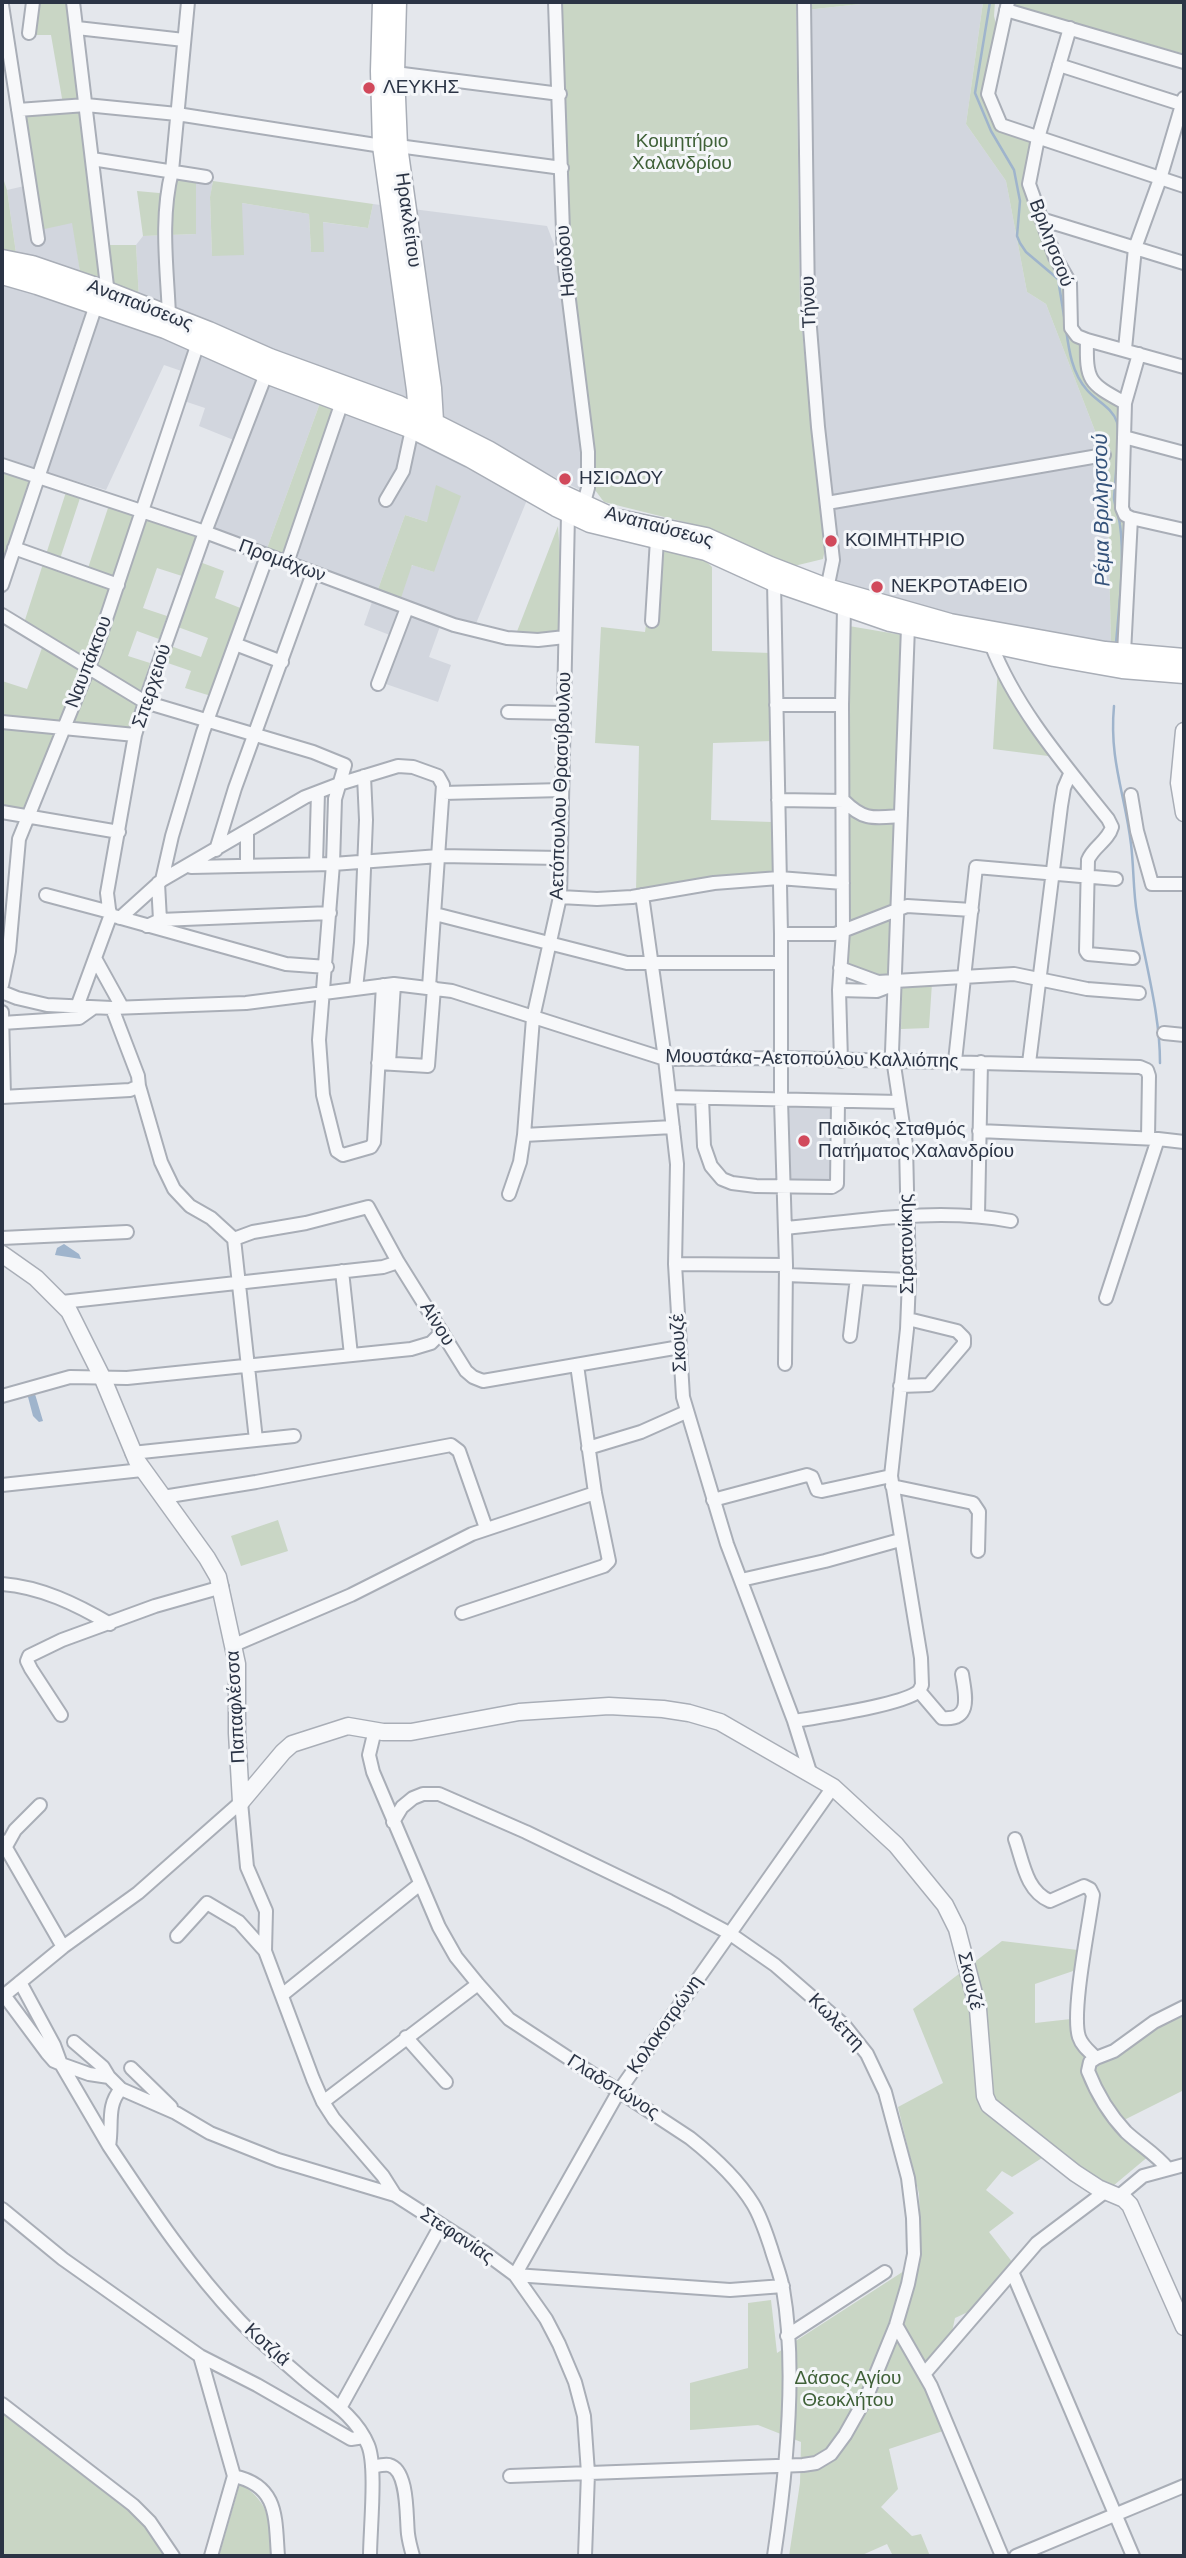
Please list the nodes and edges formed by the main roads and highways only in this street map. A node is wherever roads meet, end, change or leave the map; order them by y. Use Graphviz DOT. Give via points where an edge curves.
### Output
graph roads {
  1 [pos="382,2"];
  2 [pos="397,2"];
  3 [pos="390,146"];
  4 [pos="2,259"];
  5 [pos="2,275"];
  6 [pos="100,297"];
  7 [pos="423,425"];
  8 [pos="576,509"];
  9 [pos="826,594"];
  10 [pos="997,634"];
  11 [pos="1184,658"];
  12 [pos="1184,674"];
  1 -- 3 [label="main road, Ηρακλείτου" via="380,71"];
  2 -- 3 [label="main road, Ηρακλείτου"];
  3 -- 7 [label="main road, Ηρακλείτου" via="432,388"];
  4 -- 6 [label="main road, Αναπαύσεως" via="32,265"];
  5 -- 6 [label="main road, Αναπαύσεως"];
  6 -- 7 [label="main road, Αναπαύσεως" via="169,315"];
  6 -- 7 [label="main road, Αναπαύσεως" via="265,374"];
  7 -- 8 [label="main road, Αναπαύσεως" via="488,450"];
  8 -- 9 [label="main road, Αναπαύσεως" via="706,537"];
  8 -- 9 [label="main road, Αναπαύσεως" via="615,531 706,551 774,582"];
  9 -- 10 [label="main road, Αναπαύσεως" via="955,617"];
  9 -- 10 [label="main road, Αναπαύσεως" via="844,608 908,627"];
  10 -- 11 [label="main road, Αναπαύσεως"];
  10 -- 12 [label="main road, Αναπαύσεως" via="1107,667"];
}
